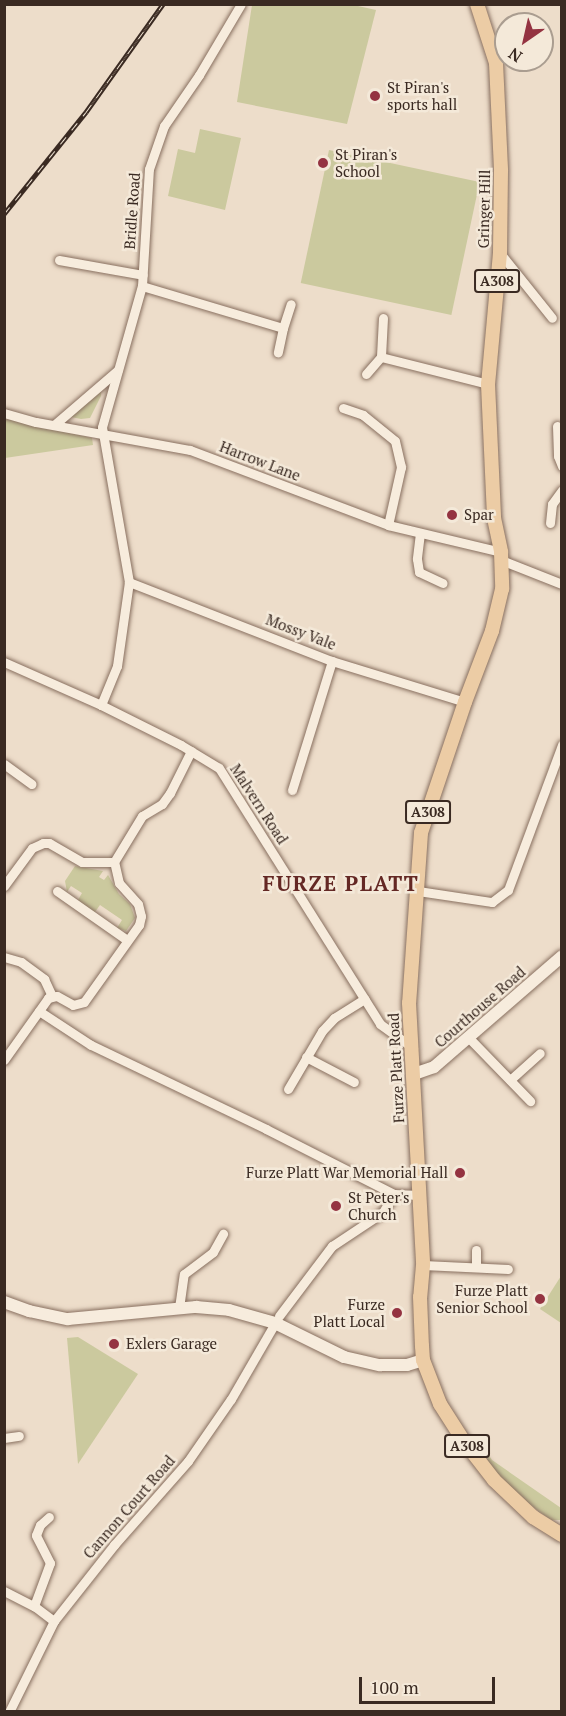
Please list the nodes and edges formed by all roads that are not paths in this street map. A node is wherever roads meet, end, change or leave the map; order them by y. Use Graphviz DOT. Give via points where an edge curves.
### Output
graph roads {
  1 [pos="241,4"];
  2 [pos="477,4"];
  3 [pos="500,253"];
  4 [pos="58,260"];
  5 [pos="143,275"];
  6 [pos="142,286"];
  7 [pos="291,304"];
  8 [pos="383,318"];
  9 [pos="552,318"];
  10 [pos="283,328"];
  11 [pos="278,352"];
  12 [pos="381,357"];
  13 [pos="119,369"];
  14 [pos="366,374"];
  15 [pos="488,384"];
  16 [pos="343,408"];
  17 [pos="4,414"];
  18 [pos="54,425"];
  19 [pos="557,426"];
  20 [pos="104,434"];
  21 [pos="561,466"];
  22 [pos="561,490"];
  23 [pos="550,523"];
  24 [pos="388,525"];
  25 [pos="420,533"];
  26 [pos="501,556"];
  27 [pos="129,582"];
  28 [pos="443,583"];
  29 [pos="561,584"];
  30 [pos="332,661"];
  31 [pos="4,662"];
  32 [pos="465,702"];
  33 [pos="101,705"];
  34 [pos="561,745"];
  35 [pos="191,750"];
  36 [pos="4,764"];
  37 [pos="32,784"];
  38 [pos="292,790"];
  39 [pos="114,862"];
  40 [pos="4,886"];
  41 [pos="57,891"];
  42 [pos="418,891"];
  43 [pos="127,940"];
  44 [pos="561,956"];
  45 [pos="4,957"];
  46 [pos="52,996"];
  47 [pos="365,999"];
  48 [pos="39,1011"];
  49 [pos="469,1038"];
  50 [pos="412,1048"];
  51 [pos="540,1053"];
  52 [pos="306,1057"];
  53 [pos="4,1060"];
  54 [pos="414,1074"];
  55 [pos="510,1080"];
  56 [pos="354,1082"];
  57 [pos="288,1089"];
  58 [pos="530,1101"];
  59 [pos="394,1194"];
  60 [pos="420,1195"];
  61 [pos="223,1234"];
  62 [pos="476,1250"];
  63 [pos="423,1265"];
  64 [pos="476,1267"];
  65 [pos="508,1269"];
  66 [pos="5,1305"];
  67 [pos="179,1308"];
  68 [pos="277,1320"];
  69 [pos="423,1360"];
  70 [pos="19,1436"];
  71 [pos="5,1437"];
  72 [pos="49,1517"];
  73 [pos="561,1535"];
  74 [pos="4,1591"];
  75 [pos="34,1606"];
  76 [pos="54,1621"];
  77 [pos="9,1712"];
  1 -- 5 [label="street, Bridle Road" via="164,126 149,169"];
  2 -- 3 [label="main road, Gringer Hill / A308" via="496,63"];
  3 -- 9 [label="street"];
  3 -- 15 [label="main road, Gringer Hill / A308"];
  4 -- 5 [label="street"];
  5 -- 6 [label="street, Bridle Road"];
  6 -- 10 [label="street"];
  6 -- 13 [label="street, Bridle Road"];
  7 -- 10 [label="street"];
  8 -- 12 [label="street"];
  10 -- 11 [label="street"];
  12 -- 14 [label="street"];
  12 -- 15 [label="street"];
  13 -- 18 [label="street"];
  13 -- 20 [label="street, Bridle Road" via="102,427"];
  15 -- 26 [label="main road, Gringer Hill / A308" via="494,518"];
  16 -- 24 [label="street" via="363,415 395,441 401,467"];
  17 -- 18 [label="street, Harrow Lane"];
  18 -- 20 [label="street, Harrow Lane"];
  19 -- 21 [label="street"];
  20 -- 24 [label="street, Harrow Lane" via="190,450"];
  20 -- 27 [label="street, Bridle Road"];
  22 -- 23 [label="street" via="552,504"];
  24 -- 25 [label="street, Harrow Lane"];
  25 -- 26 [label="street, Harrow Lane"];
  25 -- 28 [label="street" via="419,572"];
  26 -- 29 [label="street, Harrow Lane"];
  26 -- 32 [label="main road, Furze Platt Road / A308" via="502,589 492,631"];
  27 -- 30 [label="street, Mossy Vale"];
  27 -- 33 [label="street, Bridle Road" via="117,666"];
  30 -- 32 [label="street, Mossy Vale"];
  30 -- 38 [label="street"];
  31 -- 33 [label="street, Malvern Road"];
  32 -- 42 [label="main road, Furze Platt Road / A308" via="421,834"];
  33 -- 35 [label="street, Malvern Road"];
  34 -- 42 [label="street" via="508,890 492,902"];
  35 -- 39 [label="street" via="170,793 162,804 142,816"];
  35 -- 47 [label="street, Malvern Road" via="219,768"];
  36 -- 37 [label="street"];
  39 -- 40 [label="street" via="82,862 43,843 28,853"];
  39 -- 43 [label="street" via="119,883 138,904 141,916"];
  41 -- 43 [label="street"];
  42 -- 50 [label="main road, Furze Platt Road / A308" via="409,1002"];
  43 -- 46 [label="street" via="81,1004 73,1005"];
  44 -- 49 [label="street, Courthouse Road"];
  45 -- 46 [label="street" via="21,962 44,979"];
  46 -- 48 [label="street"];
  47 -- 50 [label="street, Malvern Road" via="380,1024"];
  47 -- 52 [label="street" via="334,1018"];
  48 -- 53 [label="street"];
  48 -- 59 [label="street" via="78,1038"];
  49 -- 54 [label="street, Courthouse Road" via="434,1067"];
  49 -- 55 [label="street"];
  50 -- 54 [label="main road, Furze Platt Road / A308"];
  51 -- 55 [label="street"];
  52 -- 56 [label="street"];
  52 -- 57 [label="street"];
  54 -- 60 [label="main road, Furze Platt Road / A308"];
  55 -- 58 [label="street"];
  59 -- 60 [label="street"];
  59 -- 68 [label="street, Cannon Court Road" via="383,1212 332,1246"];
  60 -- 63 [label="main road, Furze Platt Road / A308"];
  61 -- 67 [label="street" via="213,1252 184,1274"];
  62 -- 64 [label="street"];
  63 -- 64 [label="street"];
  63 -- 69 [label="main road, Furze Platt Road / A308"];
  64 -- 65 [label="street"];
  66 -- 67 [label="street" via="68,1319"];
  67 -- 68 [label="street" via="229,1310"];
  68 -- 69 [label="street" via="344,1356 380,1365 407,1365"];
  68 -- 76 [label="street, Cannon Court Road" via="231,1399 188,1461"];
  69 -- 73 [label="main road, Furze Platt Road / A308" via="440,1404 480,1462 533,1517"];
  70 -- 71 [label="street"];
  72 -- 75 [label="street" via="36,1535 50,1563"];
  74 -- 75 [label="street"];
  75 -- 76 [label="street"];
  76 -- 77 [label="street, Cannon Court Road"];
}
